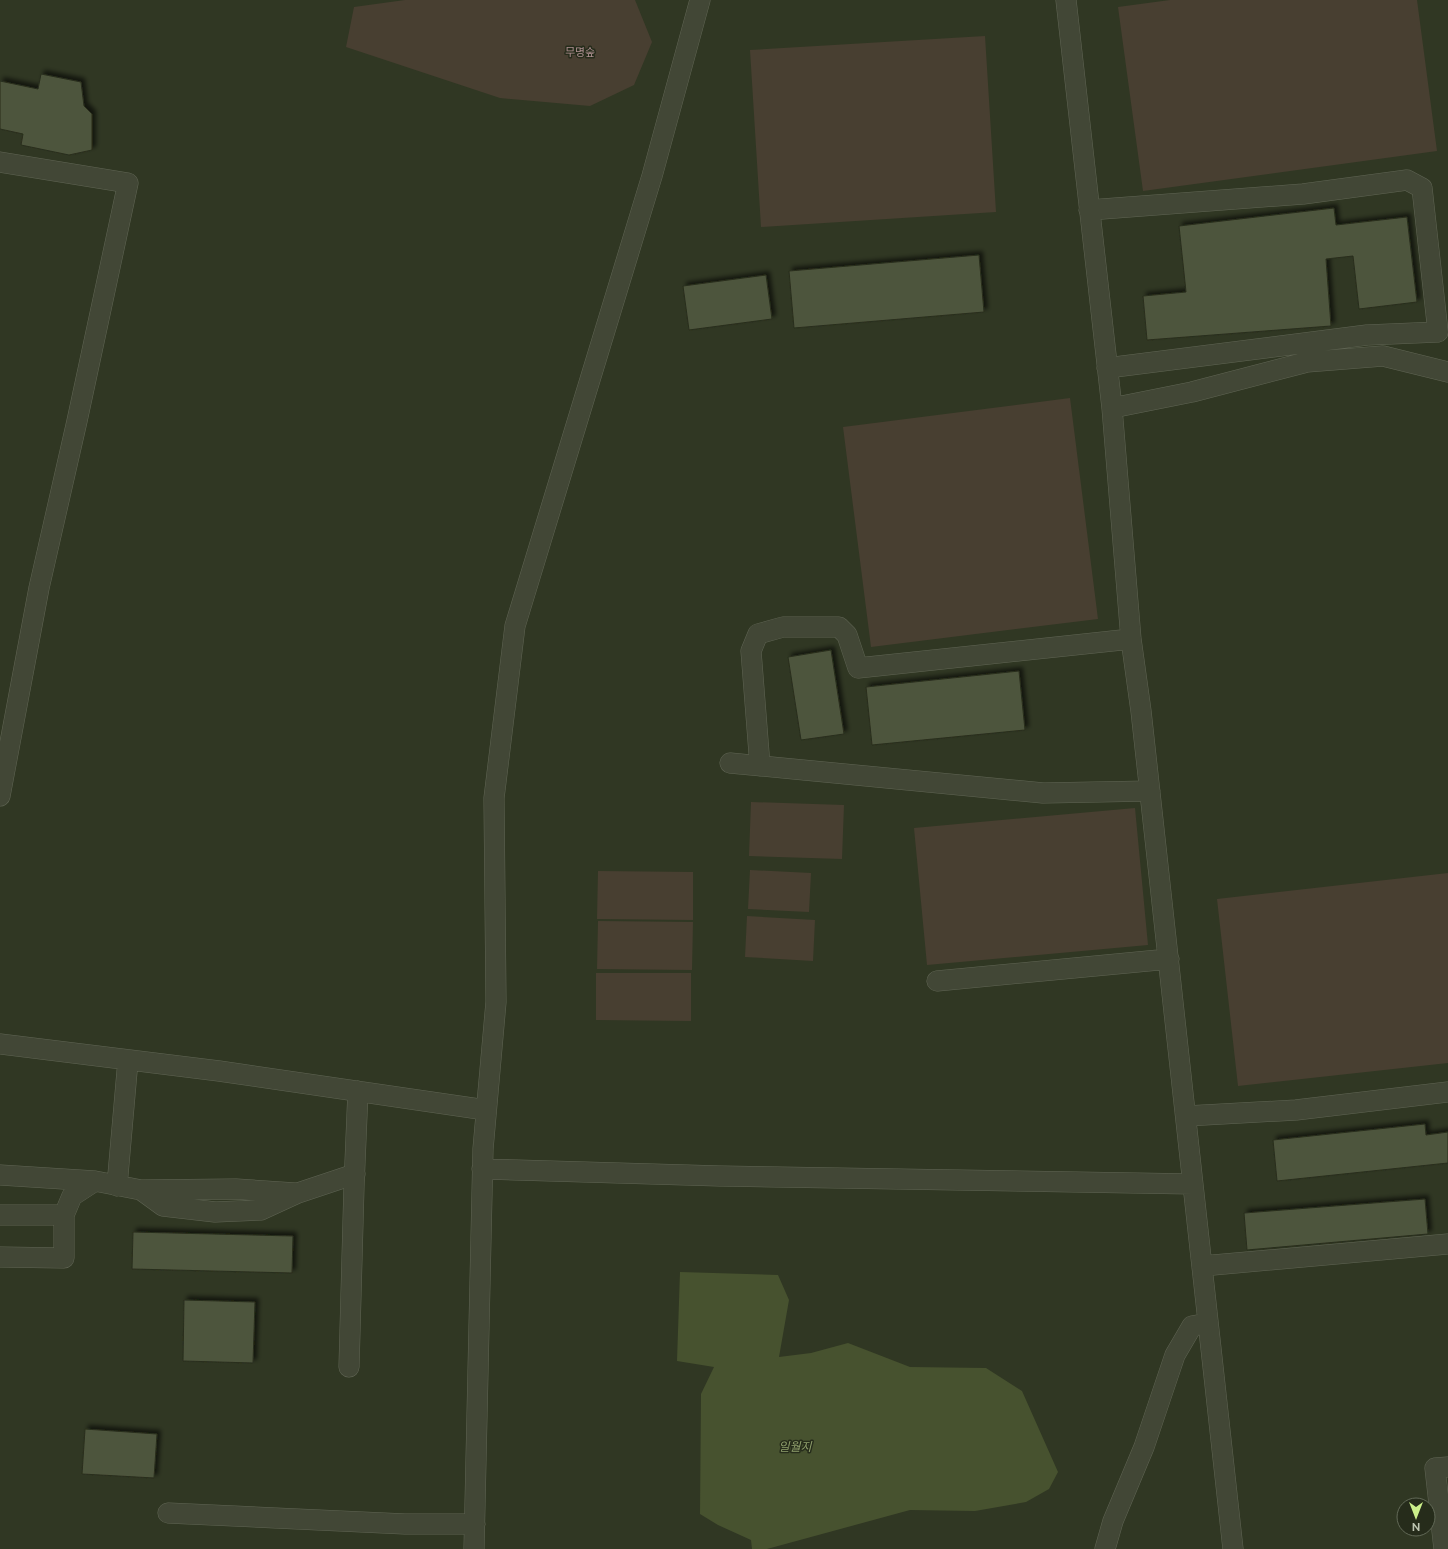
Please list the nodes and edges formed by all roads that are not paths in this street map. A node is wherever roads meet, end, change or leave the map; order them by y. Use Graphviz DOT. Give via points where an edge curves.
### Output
graph roads {
  1 [pos="700,0"];
  2 [pos="1066,0"];
  3 [pos="0,162"];
  4 [pos="1089,210"];
  5 [pos="1439,263"];
  6 [pos="1443,331"];
  7 [pos="1107,368"];
  8 [pos="1448,372"];
  9 [pos="1112,408"];
  10 [pos="1131,639"];
  11 [pos="730,763"];
  12 [pos="760,766"];
  13 [pos="1150,791"];
  14 [pos="0,796"];
  15 [pos="1169,959"];
  16 [pos="937,981"];
  17 [pos="0,1044"];
  18 [pos="128,1060"];
  19 [pos="358,1091"];
  20 [pos="1448,1092"];
  21 [pos="486,1110"];
  22 [pos="1186,1116"];
  23 [pos="482,1169"];
  24 [pos="355,1174"];
  25 [pos="0,1175"];
  26 [pos="95,1181"];
  27 [pos="1193,1184"];
  28 [pos="117,1186"];
  29 [pos="0,1215"];
  30 [pos="64,1215"];
  31 [pos="1448,1244"];
  32 [pos="0,1257"];
  33 [pos="1202,1266"];
  34 [pos="1208,1323"];
  35 [pos="349,1367"];
  36 [pos="1448,1467"];
  37 [pos="168,1513"];
  38 [pos="475,1524"];
  39 [pos="474,1549"];
  40 [pos="1105,1549"];
  41 [pos="1233,1549"];
  42 [pos="1444,1549"];
  1 -- 21 [label="lane" via="652,176 515,626 494,798 496,1002"];
  2 -- 4 [label="lane"];
  3 -- 14 [label="lane" via="128,182 39,588"];
  4 -- 5 [label="lane" via="1303,194 1407,180 1422,188"];
  4 -- 7 [label="lane"];
  5 -- 6 [label="lane"];
  6 -- 7 [label="lane" via="1367,335"];
  7 -- 9 [label="lane"];
  8 -- 9 [label="lane" via="1383,356 1307,362 1192,392"];
  9 -- 10 [label="lane"];
  10 -- 12 [label="lane" via="858,668 847,635 839,627 783,627 758,634 751,651"];
  10 -- 13 [label="lane"];
  11 -- 12 [label="lane"];
  12 -- 13 [label="lane" via="1044,793"];
  13 -- 15 [label="lane"];
  15 -- 16 [label="lane"];
  15 -- 22 [label="lane"];
  17 -- 18 [label="lane"];
  18 -- 19 [label="lane"];
  18 -- 28 [label="lane"];
  19 -- 21 [label="lane"];
  19 -- 24 [label="lane"];
  20 -- 22 [label="lane" via="1296,1110"];
  21 -- 23 [label="lane"];
  22 -- 27 [label="lane"];
  23 -- 27 [label="lane"];
  23 -- 38 [label="lane"];
  24 -- 28 [label="lane" via="298,1193 261,1210 215,1212 163,1206 141,1190"];
  24 -- 35 [label="lane"];
  25 -- 26 [label="lane"];
  26 -- 28 [label="lane"];
  26 -- 30 [label="lane" via="72,1196"];
  27 -- 33 [label="lane"];
  29 -- 30 [label="lane"];
  30 -- 32 [label="lane" via="64,1258"];
  31 -- 33 [label="lane"];
  33 -- 34 [label="lane"];
  34 -- 40 [label="lane" via="1192,1326 1175,1355 1144,1447 1113,1521"];
  34 -- 41 [label="lane"];
  36 -- 42 [label="lane" via="1435,1468"];
  37 -- 38 [label="lane" via="405,1524"];
  38 -- 39 [label="lane"];
}
